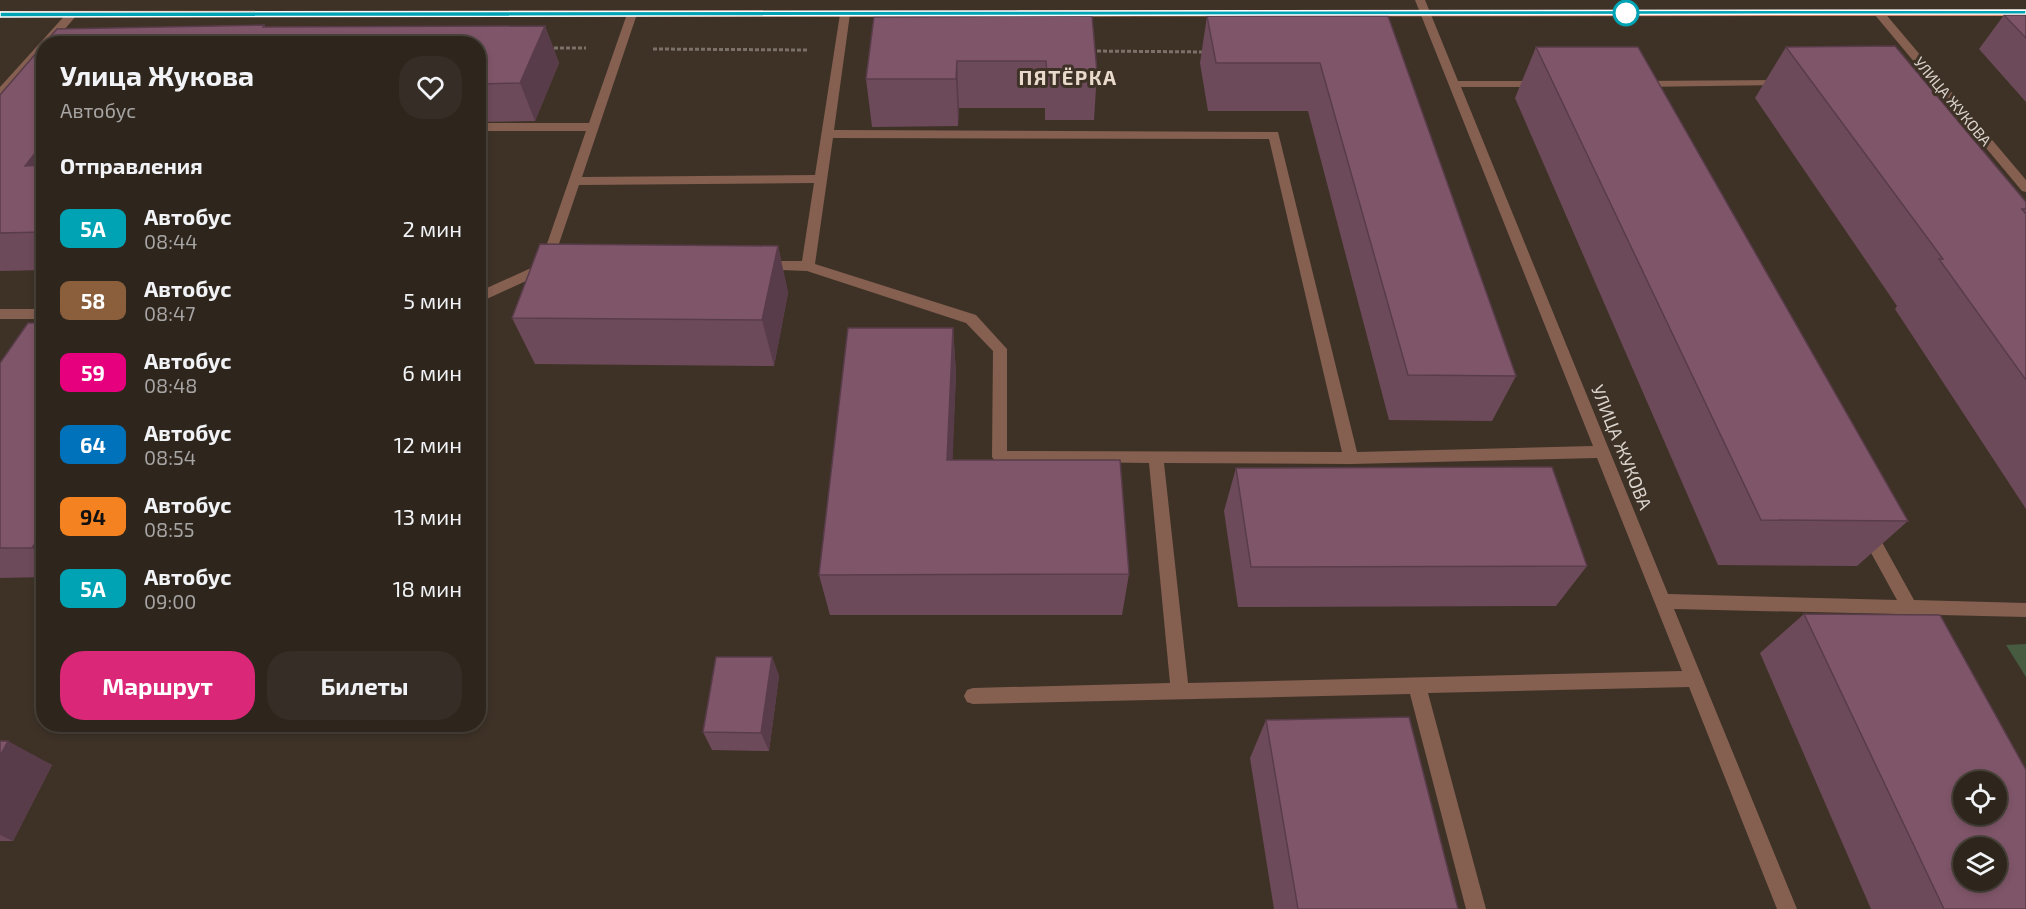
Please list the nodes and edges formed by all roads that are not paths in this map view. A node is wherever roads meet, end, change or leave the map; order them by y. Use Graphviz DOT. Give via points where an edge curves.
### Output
graph roads {
  1 [pos="1420,0"];
  2 [pos="1426,13"];
  3 [pos="1879,13"];
  4 [pos="2026,13"];
  5 [pos="0,14"];
  6 [pos="72,14"];
  7 [pos="632,14"];
  8 [pos="845,14"];
  9 [pos="53,36"];
  10 [pos="36,55"];
  11 [pos="1784,83"];
  12 [pos="1454,84"];
  13 [pos="1549,84"];
  14 [pos="1630,84"];
  15 [pos="0,94"];
  16 [pos="486,127"];
  17 [pos="593,127"];
  18 [pos="828,134"];
  19 [pos="821,179"];
  20 [pos="575,181"];
  21 [pos="2026,188"];
  22 [pos="808,266"];
  23 [pos="748,267"];
  24 [pos="486,295"];
  25 [pos="0,314"];
  26 [pos="36,314"];
  27 [pos="1603,452"];
  28 [pos="1156,458"];
  29 [pos="1351,458"];
  30 [pos="1863,523"];
  31 [pos="1662,601"];
  32 [pos="1884,606"];
  33 [pos="1909,606"];
  34 [pos="2026,610"];
  35 [pos="1895,627"];
  36 [pos="1695,680"];
  37 [pos="1417,686"];
  38 [pos="1180,692"];
  39 [pos="973,696"];
  40 [pos="1476,909"];
  41 [pos="1787,909"];
  1 -- 2 [label="street, УЛИЦА ЖУКОВА"];
  2 -- 3 [label="main road"];
  2 -- 8 [label="main road"];
  2 -- 12 [label="street, УЛИЦА ЖУКОВА"];
  3 -- 4 [label="main road"];
  3 -- 21 [label="street, УЛИЦА ЖУКОВА"];
  5 -- 6 [label="main road"];
  6 -- 7 [label="main road"];
  6 -- 9 [label="street"];
  7 -- 8 [label="main road"];
  7 -- 17 [label="street"];
  8 -- 18 [label="street"];
  10 -- 15 [label="street"];
  11 -- 14 [label="street"];
  12 -- 13 [label="street"];
  12 -- 27 [label="street, УЛИЦА ЖУКОВА"];
  16 -- 17 [label="street"];
  17 -- 20 [label="street"];
  18 -- 19 [label="street"];
  18 -- 29 [label="street" via="1274,135"];
  19 -- 20 [label="street"];
  19 -- 22 [label="street"];
  20 -- 24 [label="street" via="551,267"];
  22 -- 23 [label="street"];
  22 -- 28 [label="street" via="971,319 1000,349 1000,457"];
  25 -- 26 [label="street"];
  27 -- 29 [label="street"];
  27 -- 31 [label="street, УЛИЦА ЖУКОВА"];
  28 -- 29 [label="street"];
  28 -- 38 [label="street"];
  30 -- 33 [label="street"];
  31 -- 32 [label="street"];
  31 -- 36 [label="street, УЛИЦА ЖУКОВА"];
  32 -- 33 [label="street"];
  32 -- 35 [label="street"];
  33 -- 34 [label="street"];
  36 -- 37 [label="street"];
  36 -- 41 [label="street, УЛИЦА ЖУКОВА"];
  37 -- 38 [label="street"];
  37 -- 40 [label="street"];
  38 -- 39 [label="street"];
}
